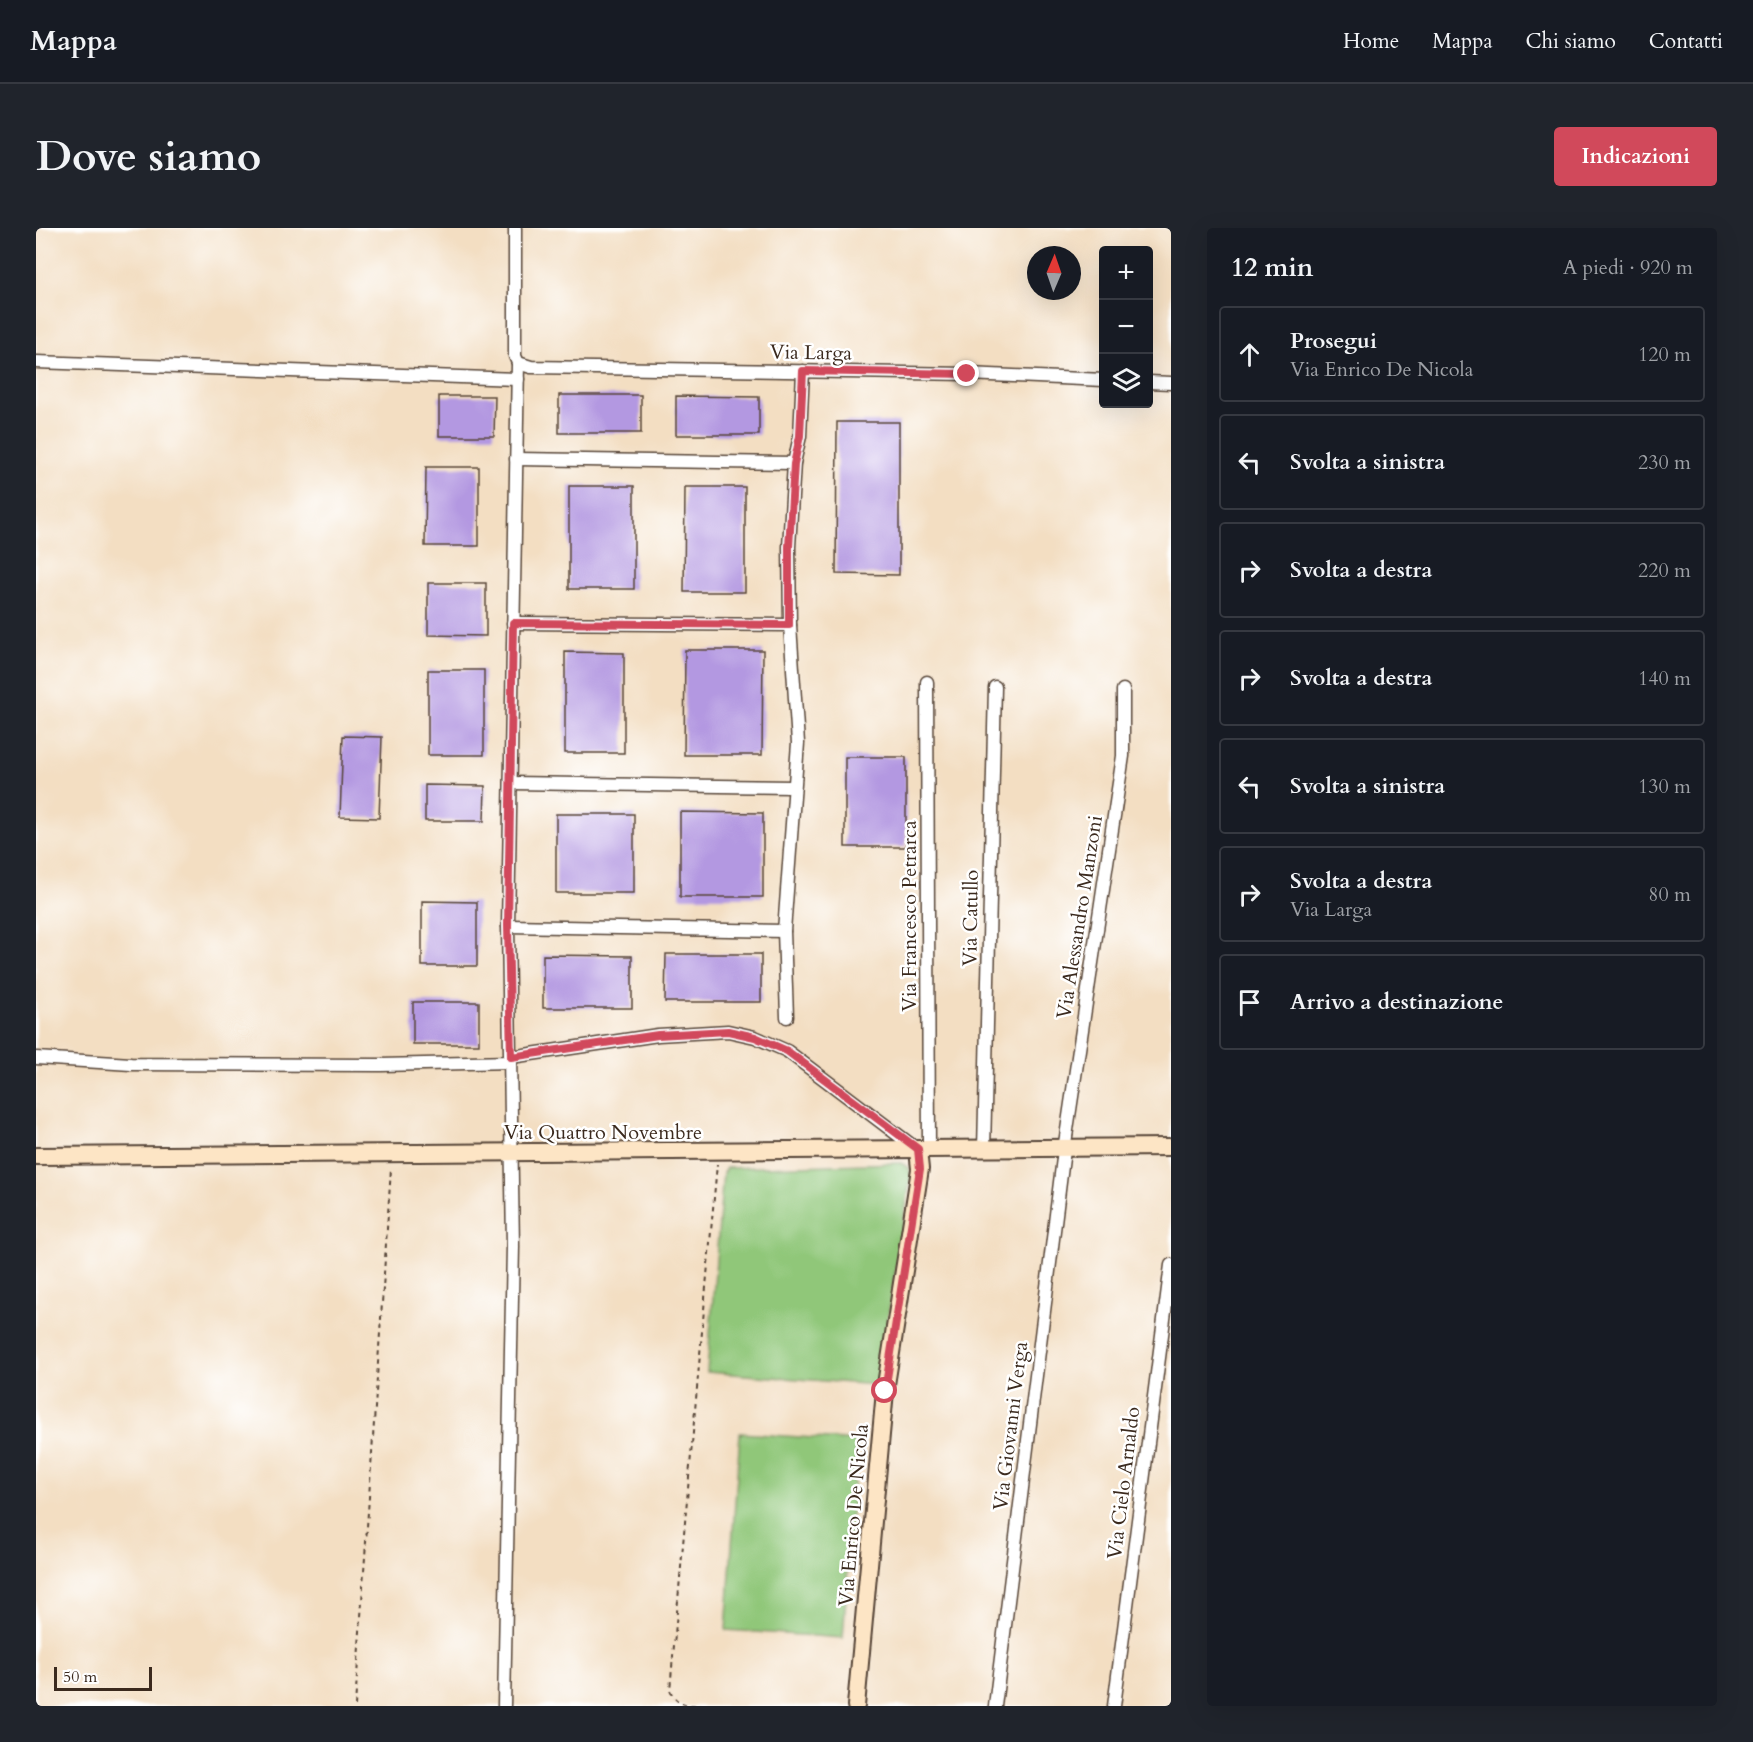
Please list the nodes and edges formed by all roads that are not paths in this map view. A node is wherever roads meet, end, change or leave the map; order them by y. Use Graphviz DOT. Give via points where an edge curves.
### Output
graph roads {
  1 [pos="515,228"];
  2 [pos="36,362"];
  3 [pos="518,363"];
  4 [pos="803,371"];
  5 [pos="518,379"];
  6 [pos="1099,380"];
  7 [pos="1153,382"];
  8 [pos="1171,383"];
  9 [pos="516,459"];
  10 [pos="794,464"];
  11 [pos="513,623"];
  12 [pos="789,625"];
  13 [pos="927,682"];
  14 [pos="995,687"];
  15 [pos="1123,690"];
  16 [pos="511,783"];
  17 [pos="793,787"];
  18 [pos="508,926"];
  19 [pos="784,932"];
  20 [pos="787,1017"];
  21 [pos="36,1058"];
  22 [pos="511,1059"];
  23 [pos="1171,1147"];
  24 [pos="924,1150"];
  25 [pos="984,1150"];
  26 [pos="1064,1150"];
  27 [pos="511,1154"];
  28 [pos="36,1156"];
  29 [pos="1171,1265"];
  30 [pos="504,1706"];
  31 [pos="856,1706"];
  32 [pos="995,1706"];
  33 [pos="1114,1706"];
  1 -- 3 [label="street"];
  2 -- 5 [label="street"];
  3 -- 4 [label="street, Via Larga" via="531,368"];
  3 -- 5 [label="street"];
  4 -- 6 [label="street, Via Larga"];
  4 -- 10 [label="street" via="800,436"];
  5 -- 9 [label="street"];
  7 -- 8 [label="street"];
  9 -- 10 [label="street"];
  9 -- 11 [label="street"];
  10 -- 12 [label="street"];
  11 -- 12 [label="street"];
  11 -- 16 [label="street"];
  12 -- 17 [label="street" via="798,743"];
  13 -- 24 [label="street, Via Francesco Petrarca"];
  14 -- 25 [label="street, Via Catullo"];
  15 -- 26 [label="street, Via Alessandro Manzoni" via="1123,756"];
  16 -- 17 [label="street"];
  16 -- 18 [label="street"];
  17 -- 19 [label="street"];
  18 -- 19 [label="street"];
  18 -- 22 [label="street"];
  19 -- 20 [label="street"];
  21 -- 22 [label="street" via="143,1064 381,1065"];
  22 -- 24 [label="street" via="658,1035 728,1031 787,1051"];
  22 -- 27 [label="street"];
  23 -- 26 [label="street, Via Quattro Novembre"];
  24 -- 25 [label="street, Via Quattro Novembre"];
  24 -- 27 [label="street, Via Quattro Novembre"];
  24 -- 31 [label="street, Via Enrico De Nicola" via="885,1391"];
  25 -- 26 [label="street, Via Quattro Novembre"];
  26 -- 32 [label="street, Via Giovanni Verga"];
  27 -- 28 [label="street, Via Quattro Novembre"];
  27 -- 30 [label="street" via="513,1246"];
  29 -- 33 [label="street, Via Cielo Arnaldo"];
}
